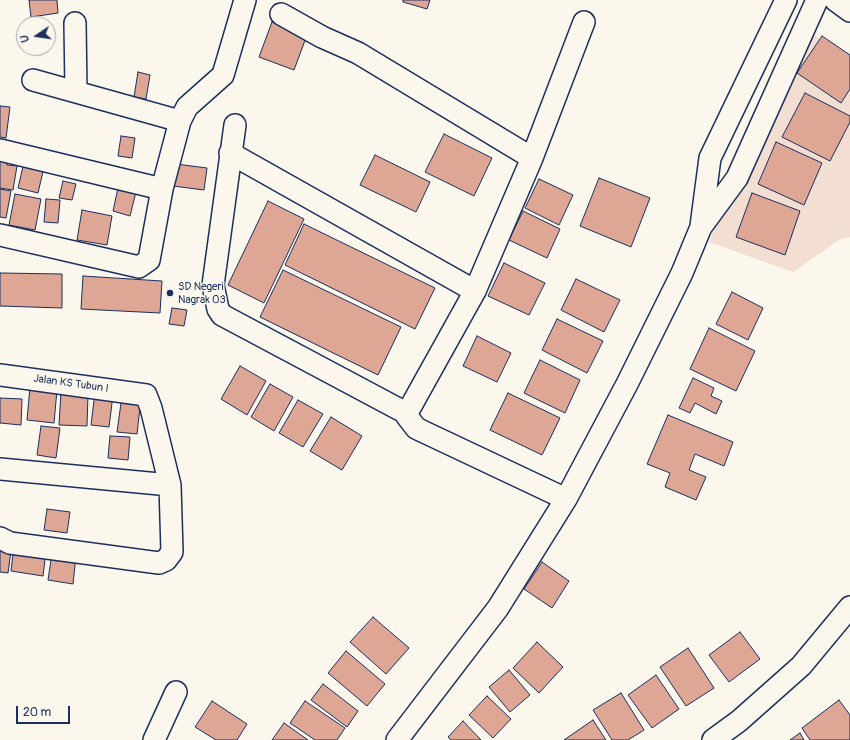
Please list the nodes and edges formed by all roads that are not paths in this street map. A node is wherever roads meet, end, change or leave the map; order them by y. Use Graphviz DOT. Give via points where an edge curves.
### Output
graph roads {
  1 [pos="246,0"];
  2 [pos="786,0"];
  3 [pos="817,0"];
  4 [pos="836,0"];
  5 [pos="850,11"];
  6 [pos="281,14"];
  7 [pos="584,22"];
  8 [pos="75,23"];
  9 [pos="32,80"];
  10 [pos="76,91"];
  11 [pos="180,121"];
  12 [pos="235,125"];
  13 [pos="0,150"];
  14 [pos="230,153"];
  15 [pos="532,158"];
  16 [pos="162,189"];
  17 [pos="701,226"];
  18 [pos="0,235"];
  19 [pos="475,291"];
  20 [pos="0,375"];
  21 [pos="406,413"];
  22 [pos="0,469"];
  23 [pos="170,485"];
  24 [pos="566,499"];
  25 [pos="0,538"];
  26 [pos="850,607"];
  27 [pos="176,692"];
  28 [pos="154,740"];
  29 [pos="397,740"];
  30 [pos="713,740"];
  1 -- 11 [label="street" via="223,75 186,107"];
  2 -- 17 [label="street" via="710,158"];
  3 -- 17 [label="street" via="737,178"];
  4 -- 5 [label="street"];
  6 -- 15 [label="street" via="358,53"];
  7 -- 15 [label="street"];
  8 -- 10 [label="street"];
  9 -- 10 [label="street"];
  10 -- 11 [label="street"];
  11 -- 16 [label="street"];
  12 -- 14 [label="street"];
  13 -- 16 [label="street"];
  14 -- 19 [label="street"];
  14 -- 21 [label="street" via="213,285 218,309 222,315"];
  15 -- 19 [label="street"];
  16 -- 18 [label="street" via="148,260 139,267"];
  17 -- 24 [label="street" via="682,272 628,384"];
  19 -- 21 [label="street"];
  20 -- 23 [label="street, Jalan KS Tubun I" via="142,394 147,397"];
  21 -- 24 [label="street" via="416,428"];
  22 -- 23 [label="street"];
  23 -- 25 [label="street" via="172,552 166,560 159,563 10,543"];
  24 -- 29 [label="street" via="498,608"];
  26 -- 30 [label="street" via="801,666 739,721"];
  27 -- 28 [label="street"];
}
